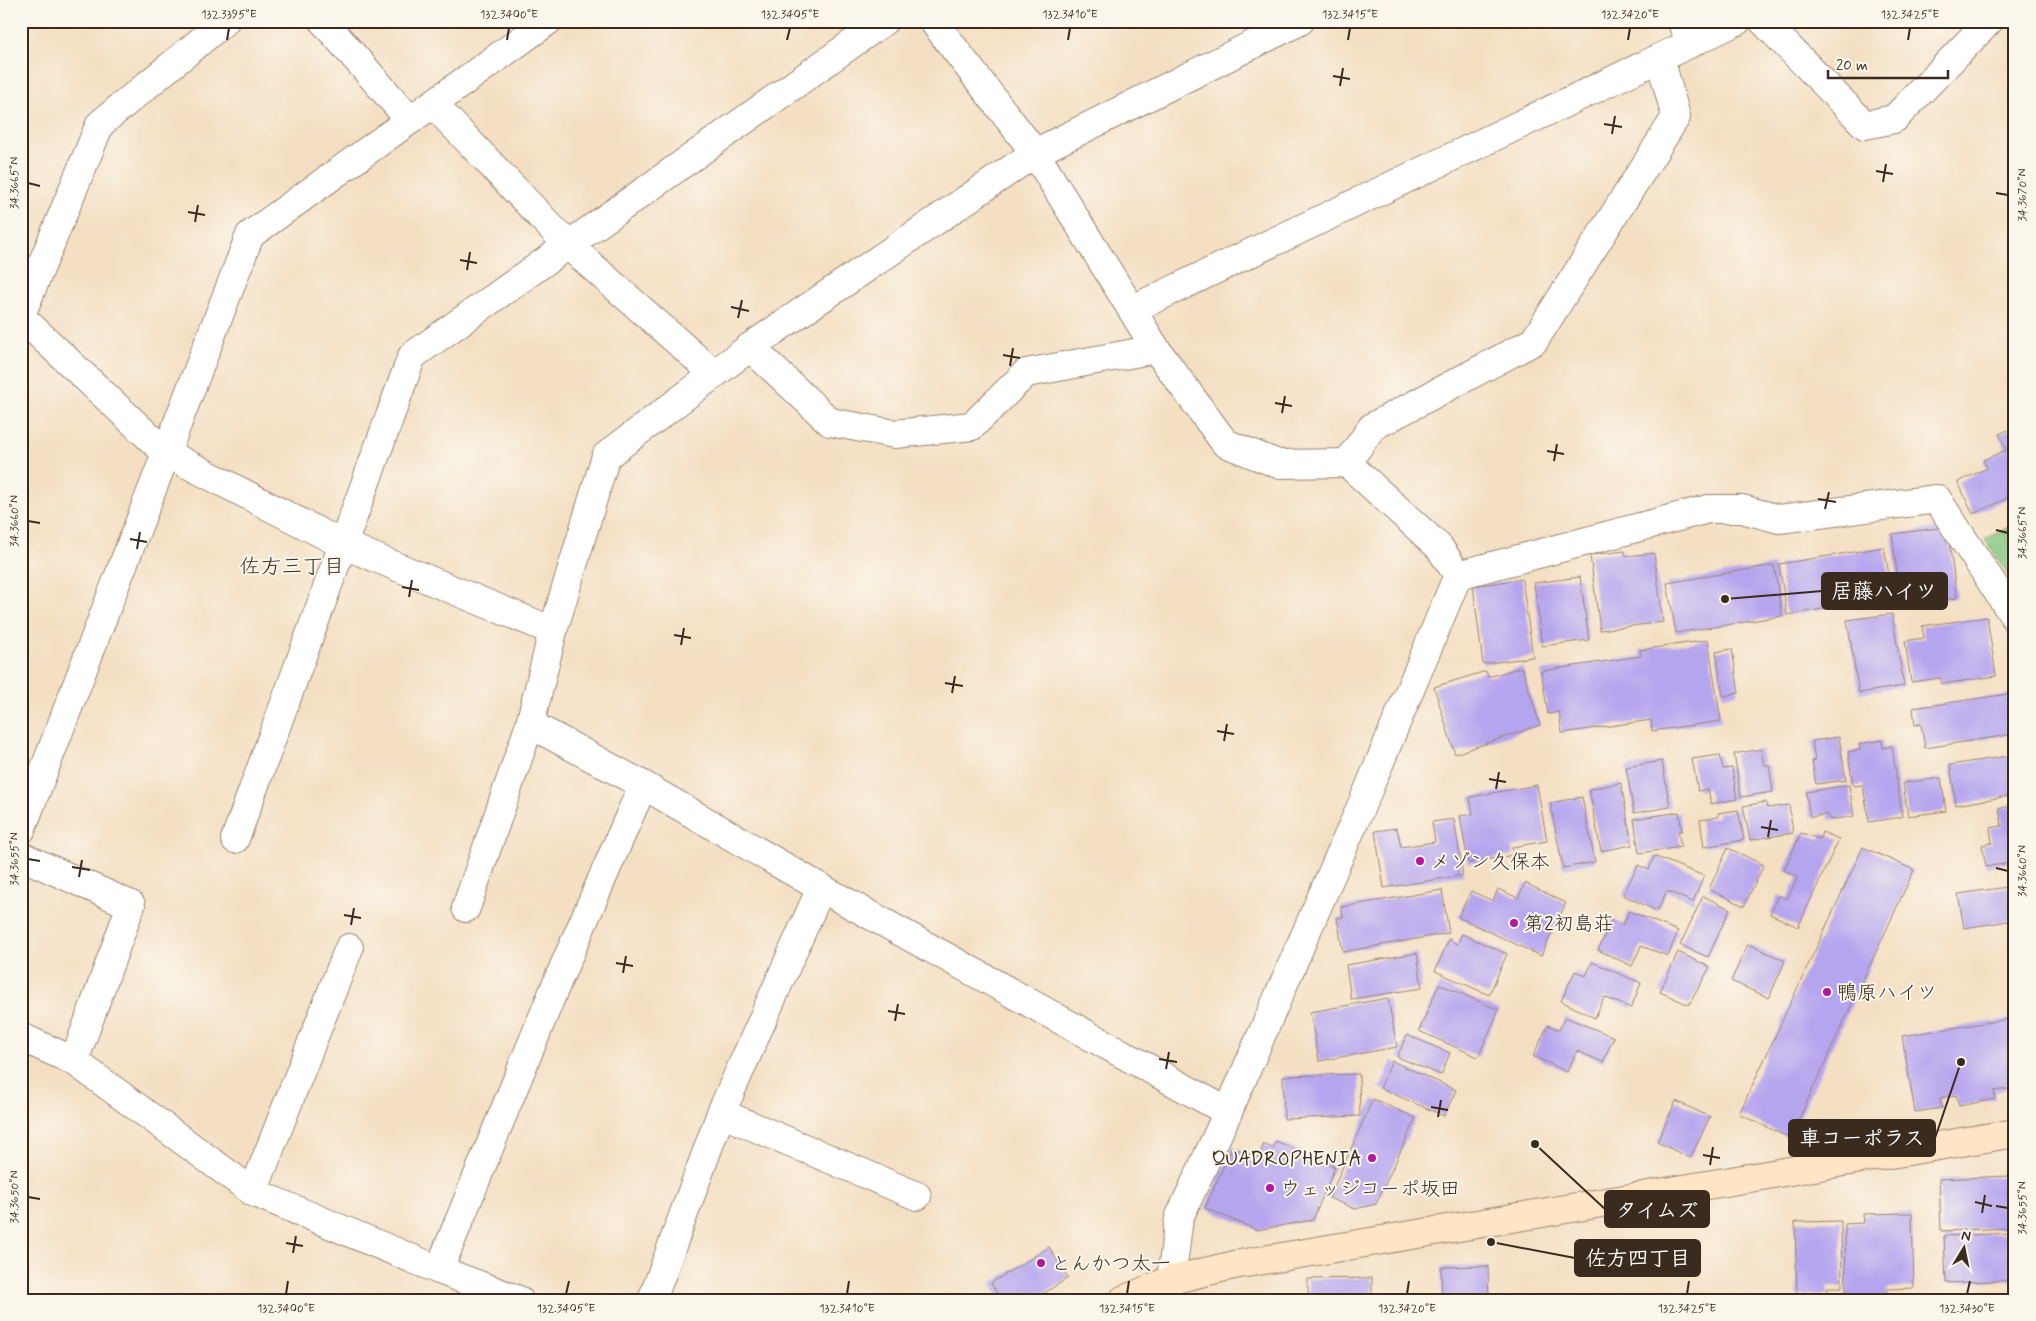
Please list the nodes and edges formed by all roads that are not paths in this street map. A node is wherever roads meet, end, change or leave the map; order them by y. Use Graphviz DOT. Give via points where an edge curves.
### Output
graph roads {
  1 [pos="225,21"];
  2 [pos="324,21"];
  3 [pos="548,21"];
  4 [pos="884,21"];
  5 [pos="933,21"];
  6 [pos="1300,21"];
  7 [pos="1737,21"];
  8 [pos="1763,21"];
  9 [pos="1989,21"];
  10 [pos="1687,32"];
  11 [pos="1660,58"];
  12 [pos="433,104"];
  13 [pos="410,120"];
  14 [pos="1035,153"];
  15 [pos="568,245"];
  16 [pos="1133,309"];
  17 [pos="21,316"];
  18 [pos="750,347"];
  19 [pos="1156,349"];
  20 [pos="713,373"];
  21 [pos="166,453"];
  22 [pos="1347,463"];
  23 [pos="342,544"];
  24 [pos="1458,575"];
  25 [pos="2015,618"];
  26 [pos="553,631"];
  27 [pos="530,724"];
  28 [pos="643,785"];
  29 [pos="21,830"];
  30 [pos="235,839"];
  31 [pos="21,856"];
  32 [pos="821,888"];
  33 [pos="466,908"];
  34 [pos="349,948"];
  35 [pos="21,1037"];
  36 [pos="74,1061"];
  37 [pos="1228,1112"];
  38 [pos="722,1113"];
  39 [pos="2015,1133"];
  40 [pos="253,1192"];
  41 [pos="917,1196"];
  42 [pos="439,1270"];
  43 [pos="1171,1280"];
  44 [pos="519,1300"];
  45 [pos="652,1300"];
  46 [pos="1123,1300"];
  1 -- 17 [label="street" via="100,124"];
  2 -- 13 [label="street"];
  3 -- 12 [label="street"];
  4 -- 15 [label="street"];
  5 -- 14 [label="street"];
  6 -- 14 [label="street"];
  7 -- 10 [label="street"];
  8 -- 9 [label="street" via="1865,125 1894,119"];
  10 -- 11 [label="street"];
  11 -- 16 [label="street"];
  11 -- 22 [label="street" via="1676,116 1534,341 1372,426"];
  12 -- 13 [label="street"];
  12 -- 15 [label="street"];
  13 -- 21 [label="street" via="250,235"];
  14 -- 16 [label="street"];
  14 -- 18 [label="street"];
  15 -- 20 [label="street"];
  15 -- 23 [label="street" via="412,356"];
  16 -- 19 [label="street"];
  17 -- 21 [label="street"];
  18 -- 19 [label="street" via="830,422 894,434 972,426 1026,373"];
  18 -- 20 [label="street"];
  19 -- 22 [label="street" via="1225,443 1278,464"];
  20 -- 26 [label="street" via="606,456"];
  21 -- 23 [label="street"];
  21 -- 29 [label="street"];
  22 -- 24 [label="street" via="1439,547"];
  23 -- 26 [label="street"];
  23 -- 30 [label="street"];
  24 -- 25 [label="street" via="1708,510 1742,509 1780,519 1937,499"];
  24 -- 37 [label="street"];
  26 -- 27 [label="street"];
  27 -- 28 [label="street"];
  27 -- 33 [label="street"];
  28 -- 32 [label="street"];
  28 -- 42 [label="street" via="558,980"];
  31 -- 36 [label="street" via="130,905"];
  32 -- 37 [label="street"];
  32 -- 38 [label="street"];
  34 -- 40 [label="street"];
  35 -- 36 [label="street"];
  36 -- 40 [label="street"];
  37 -- 43 [label="street" via="1179,1218"];
  38 -- 41 [label="street"];
  38 -- 45 [label="street"];
  39 -- 43 [label="street" via="1234,1265"];
  40 -- 42 [label="street"];
  42 -- 44 [label="street"];
  43 -- 46 [label="street"];
}
